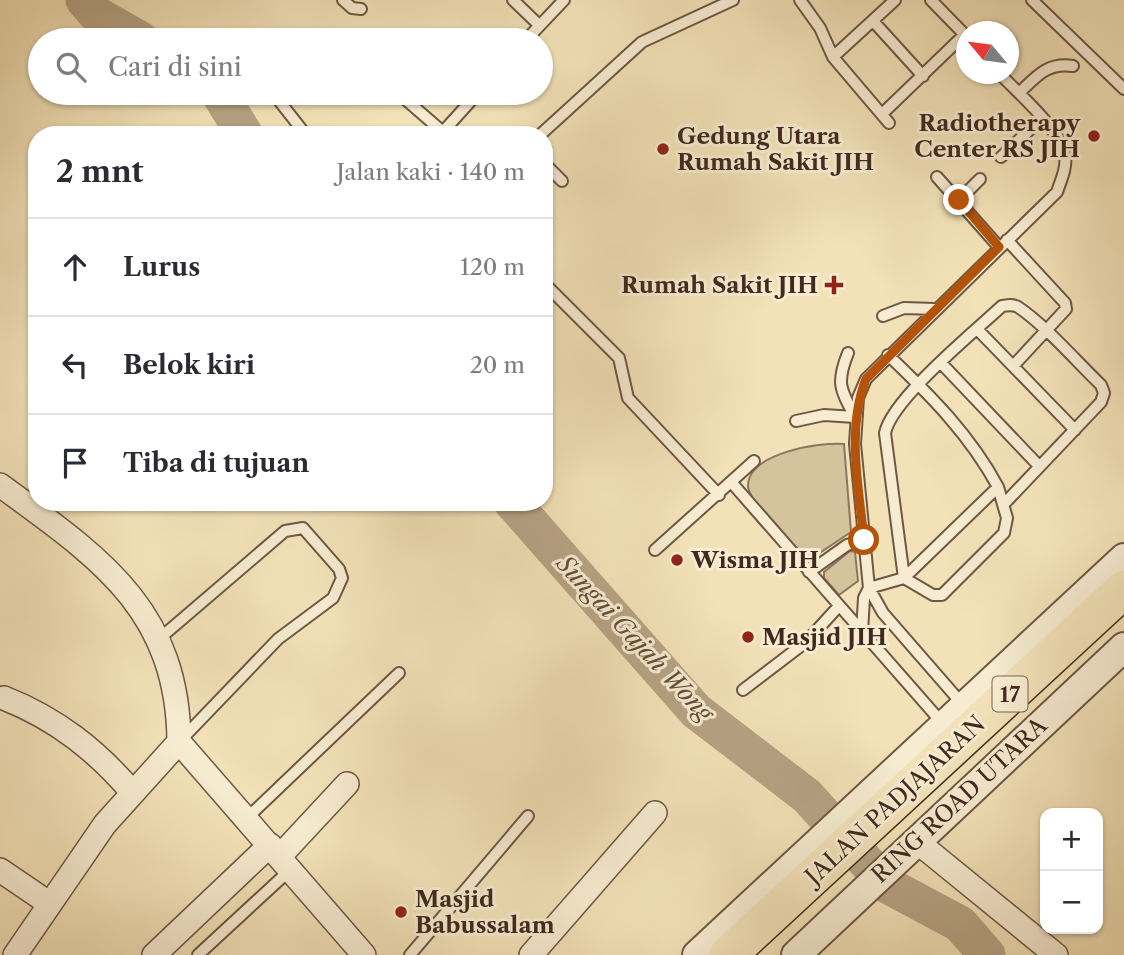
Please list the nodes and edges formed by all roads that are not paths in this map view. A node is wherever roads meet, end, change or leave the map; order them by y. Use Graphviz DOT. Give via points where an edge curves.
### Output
graph roads {
  1 [pos="343,0"];
  2 [pos="513,0"];
  3 [pos="564,0"];
  4 [pos="733,0"];
  5 [pos="800,0"];
  6 [pos="895,0"];
  7 [pos="931,0"];
  8 [pos="1032,0"];
  9 [pos="361,9"];
  10 [pos="873,21"];
  11 [pos="539,25"];
  12 [pos="956,26"];
  13 [pos="536,28"];
  14 [pos="956,45"];
  15 [pos="833,57"];
  16 [pos="1073,66"];
  17 [pos="923,76"];
  18 [pos="1010,84"];
  19 [pos="1124,89"];
  20 [pos="1019,93"];
  21 [pos="283,105"];
  22 [pos="411,105"];
  23 [pos="467,105"];
  24 [pos="1042,118"];
  25 [pos="299,126"];
  26 [pos="434,126"];
  27 [pos="448,126"];
  28 [pos="550,126"];
  29 [pos="1001,158"];
  30 [pos="553,172"];
  31 [pos="937,177"];
  32 [pos="980,179"];
  33 [pos="562,181"];
  34 [pos="959,200"];
  35 [pos="1003,244"];
  36 [pos="553,292"];
  37 [pos="935,309"];
  38 [pos="883,316"];
  39 [pos="978,329"];
  40 [pos="1046,333"];
  41 [pos="848,353"];
  42 [pos="888,355"];
  43 [pos="942,363"];
  44 [pos="1014,365"];
  45 [pos="919,385"];
  46 [pos="855,416"];
  47 [pos="796,421"];
  48 [pos="1075,430"];
  49 [pos="754,461"];
  50 [pos="1039,466"];
  51 [pos="732,482"];
  52 [pos="0,485"];
  53 [pos="998,487"];
  54 [pos="719,495"];
  55 [pos="28,497"];
  56 [pos="1004,504"];
  57 [pos="45,511"];
  58 [pos="864,540"];
  59 [pos="655,551"];
  60 [pos="808,572"];
  61 [pos="1121,575"];
  62 [pos="904,578"];
  63 [pos="869,588"];
  64 [pos="838,607"];
  65 [pos="1124,621"];
  66 [pos="862,632"];
  67 [pos="159,639"];
  68 [pos="1124,647"];
  69 [pos="398,673"];
  70 [pos="743,690"];
  71 [pos="1,699"];
  72 [pos="954,716"];
  73 [pos="179,742"];
  74 [pos="346,784"];
  75 [pos="134,793"];
  76 [pos="898,808"];
  77 [pos="655,813"];
  78 [pos="528,816"];
  79 [pos="247,818"];
  80 [pos="280,857"];
  81 [pos="0,870"];
  82 [pos="820,885"];
  83 [pos="50,904"];
  84 [pos="18,954"];
  85 [pos="154,955"];
  86 [pos="198,955"];
  87 [pos="363,955"];
  88 [pos="410,955"];
  89 [pos="531,955"];
  90 [pos="697,955"];
  91 [pos="728,955"];
  92 [pos="762,955"];
  93 [pos="796,955"];
  94 [pos="1056,955"];
  1 -- 9 [label="lane"];
  2 -- 11 [label="lane"];
  3 -- 11 [label="lane"];
  4 -- 28 [label="lane" via="642,43"];
  5 -- 15 [label="lane"];
  6 -- 10 [label="lane"];
  7 -- 12 [label="lane"];
  8 -- 19 [label="lane"];
  10 -- 15 [label="lane"];
  10 -- 17 [label="lane"];
  11 -- 13 [label="lane"];
  14 -- 17 [label="lane"];
  15 -- 17 [label="lane" via="885,118"];
  16 -- 20 [label="lane" via="1057,64 1044,69"];
  18 -- 20 [label="lane"];
  20 -- 24 [label="lane"];
  21 -- 25 [label="lane"];
  22 -- 26 [label="lane"];
  23 -- 27 [label="lane"];
  24 -- 29 [label="lane"];
  24 -- 35 [label="lane" via="1065,154 1064,175 1056,192"];
  30 -- 33 [label="lane"];
  31 -- 34 [label="lane"];
  32 -- 34 [label="lane"];
  34 -- 35 [label="lane"];
  35 -- 37 [label="lane"];
  35 -- 40 [label="lane" via="1065,303 1064,315"];
  36 -- 54 [label="lane" via="619,358 628,398"];
  37 -- 38 [label="lane" via="904,308"];
  37 -- 42 [label="lane"];
  39 -- 40 [label="lane" via="1010,304"];
  39 -- 43 [label="lane"];
  39 -- 44 [label="lane"];
  40 -- 44 [label="lane"];
  40 -- 48 [label="lane" via="1104,393"];
  41 -- 46 [label="lane" via="839,374 840,389"];
  42 -- 45 [label="lane"];
  42 -- 46 [label="lane" via="866,379"];
  43 -- 45 [label="lane"];
  43 -- 50 [label="lane"];
  44 -- 48 [label="lane"];
  45 -- 53 [label="lane" via="964,434"];
  45 -- 62 [label="lane" via="893,414 886,433"];
  46 -- 47 [label="lane" via="824,415"];
  46 -- 58 [label="lane"];
  48 -- 50 [label="lane"];
  49 -- 51 [label="lane"];
  50 -- 56 [label="lane"];
  51 -- 54 [label="lane"];
  51 -- 60 [label="lane"];
  52 -- 55 [label="street"];
  53 -- 56 [label="lane"];
  53 -- 62 [label="lane"];
  54 -- 59 [label="lane"];
  56 -- 62 [label="lane" via="1008,526 1004,533 942,594 933,595"];
  57 -- 67 [label="street" via="108,568 149,619"];
  58 -- 60 [label="lane" via="847,545"];
  58 -- 63 [label="lane"];
  60 -- 64 [label="lane"];
  61 -- 72 [label="street"];
  61 -- 76 [label="highway, JALAN PADJAJARAN / 17"];
  62 -- 63 [label="lane"];
  63 -- 66 [label="lane"];
  63 -- 72 [label="lane"];
  64 -- 66 [label="lane"];
  64 -- 70 [label="lane" via="806,642"];
  65 -- 76 [label="highway, JALAN PADJAJARAN / 17"];
  66 -- 72 [label="lane"];
  67 -- 73 [label="street"];
  67 -- 73 [label="lane" via="285,531 303,528 339,569 342,578 334,598 278,639"];
  68 -- 76 [label="street, RING ROAD UTARA"];
  69 -- 79 [label="lane"];
  71 -- 75 [label="street" via="34,710 74,734"];
  72 -- 76 [label="street"];
  73 -- 75 [label="street"];
  73 -- 79 [label="street"];
  74 -- 80 [label="street"];
  75 -- 83 [label="street" via="105,824"];
  76 -- 82 [label="highway, JALAN PADJAJARAN / 17"];
  76 -- 94 [label="street"];
  77 -- 89 [label="street"];
  78 -- 88 [label="lane"];
  79 -- 80 [label="street"];
  80 -- 85 [label="street"];
  80 -- 86 [label="lane"];
  80 -- 87 [label="street"];
  81 -- 83 [label="street"];
  82 -- 90 [label="street"];
  82 -- 91 [label="highway, JALAN PADJAJARAN / 17"];
  82 -- 92 [label="highway, JALAN PADJAJARAN / 17"];
  82 -- 93 [label="street"];
  83 -- 84 [label="street"];
}
